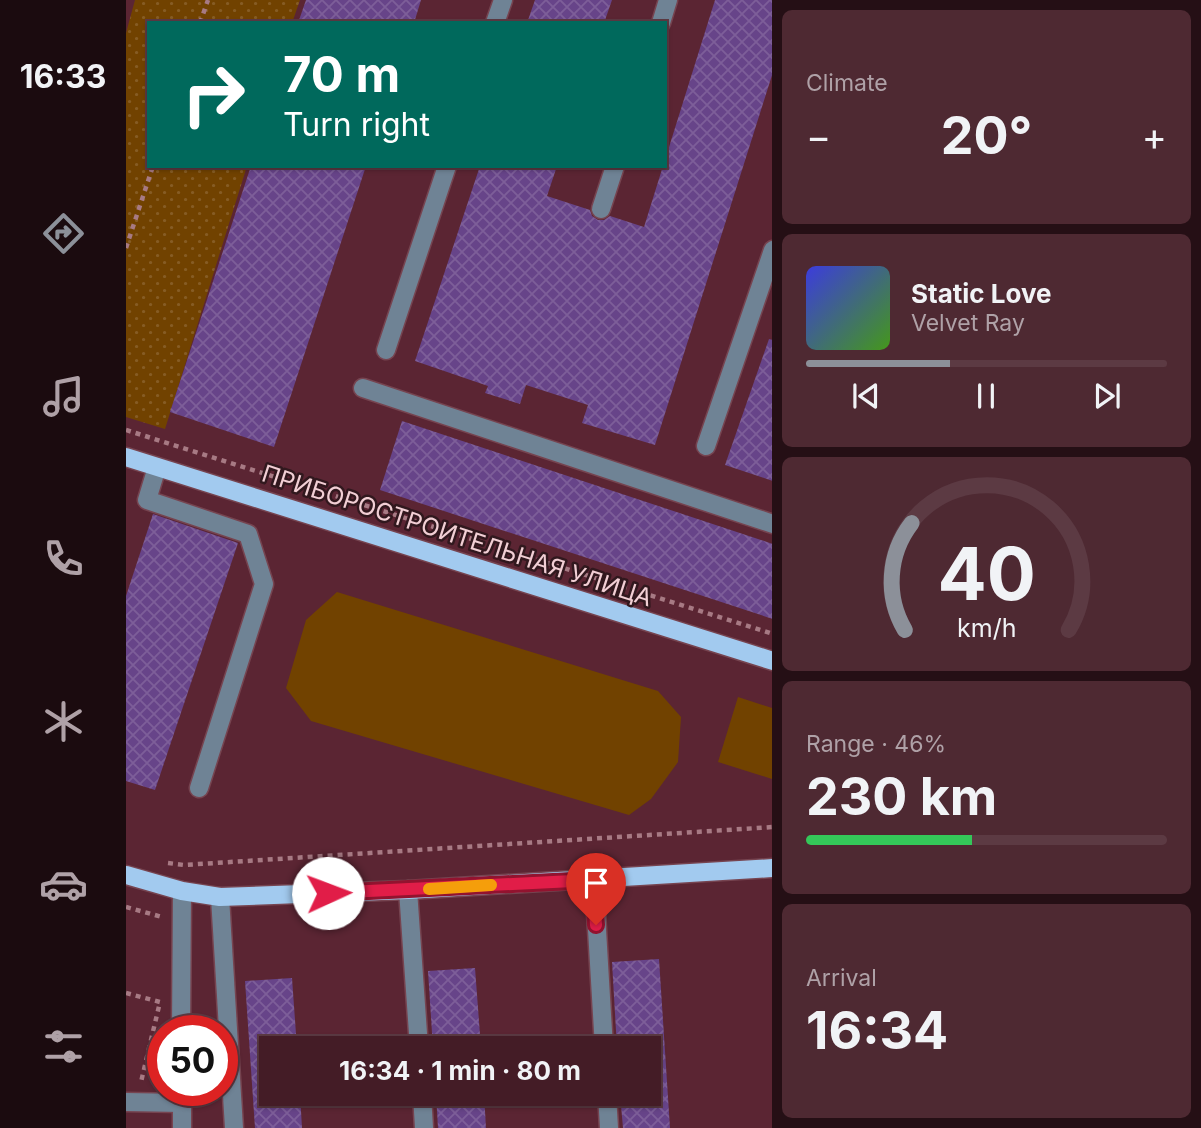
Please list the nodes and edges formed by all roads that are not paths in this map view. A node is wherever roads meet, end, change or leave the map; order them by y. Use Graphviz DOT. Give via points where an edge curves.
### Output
graph roads {
  1 [pos="503,0"];
  2 [pos="668,0"];
  3 [pos="496,21"];
  4 [pos="662,21"];
  5 [pos="446,168"];
  6 [pos="614,168"];
  7 [pos="601,209"];
  8 [pos="772,250"];
  9 [pos="386,350"];
  10 [pos="363,388"];
  11 [pos="706,446"];
  12 [pos="126,457"];
  13 [pos="157,467"];
  14 [pos="772,524"];
  15 [pos="772,661"];
  16 [pos="199,788"];
  17 [pos="772,869"];
  18 [pos="126,875"];
  19 [pos="593,880"];
  20 [pos="408,890"];
  21 [pos="182,891"];
  22 [pos="220,897"];
  23 [pos="181,1015"];
  24 [pos="418,1036"];
  25 [pos="603,1036"];
  26 [pos="182,1106"];
  27 [pos="423,1106"];
  28 [pos="608,1106"];
  29 [pos="182,1128"];
  30 [pos="234,1128"];
  31 [pos="424,1128"];
  32 [pos="609,1128"];
  1 -- 3 [label="street"];
  2 -- 4 [label="street"];
  5 -- 9 [label="street"];
  6 -- 7 [label="street"];
  8 -- 11 [label="street"];
  10 -- 14 [label="street"];
  12 -- 13 [label="main road, ПРИБОРОСТРОИТЕЛЬНАЯ УЛИЦА"];
  13 -- 15 [label="main road, ПРИБОРОСТРОИТЕЛЬНАЯ УЛИЦА"];
  13 -- 16 [label="street" via="148,499 248,534 264,584"];
  17 -- 19 [label="main road"];
  18 -- 21 [label="main road"];
  19 -- 20 [label="main road"];
  19 -- 25 [label="street"];
  20 -- 22 [label="main road"];
  20 -- 24 [label="street"];
  21 -- 22 [label="main road"];
  21 -- 23 [label="street"];
  22 -- 30 [label="street"];
  26 -- 29 [label="street"];
  27 -- 31 [label="street"];
  28 -- 32 [label="street"];
}
